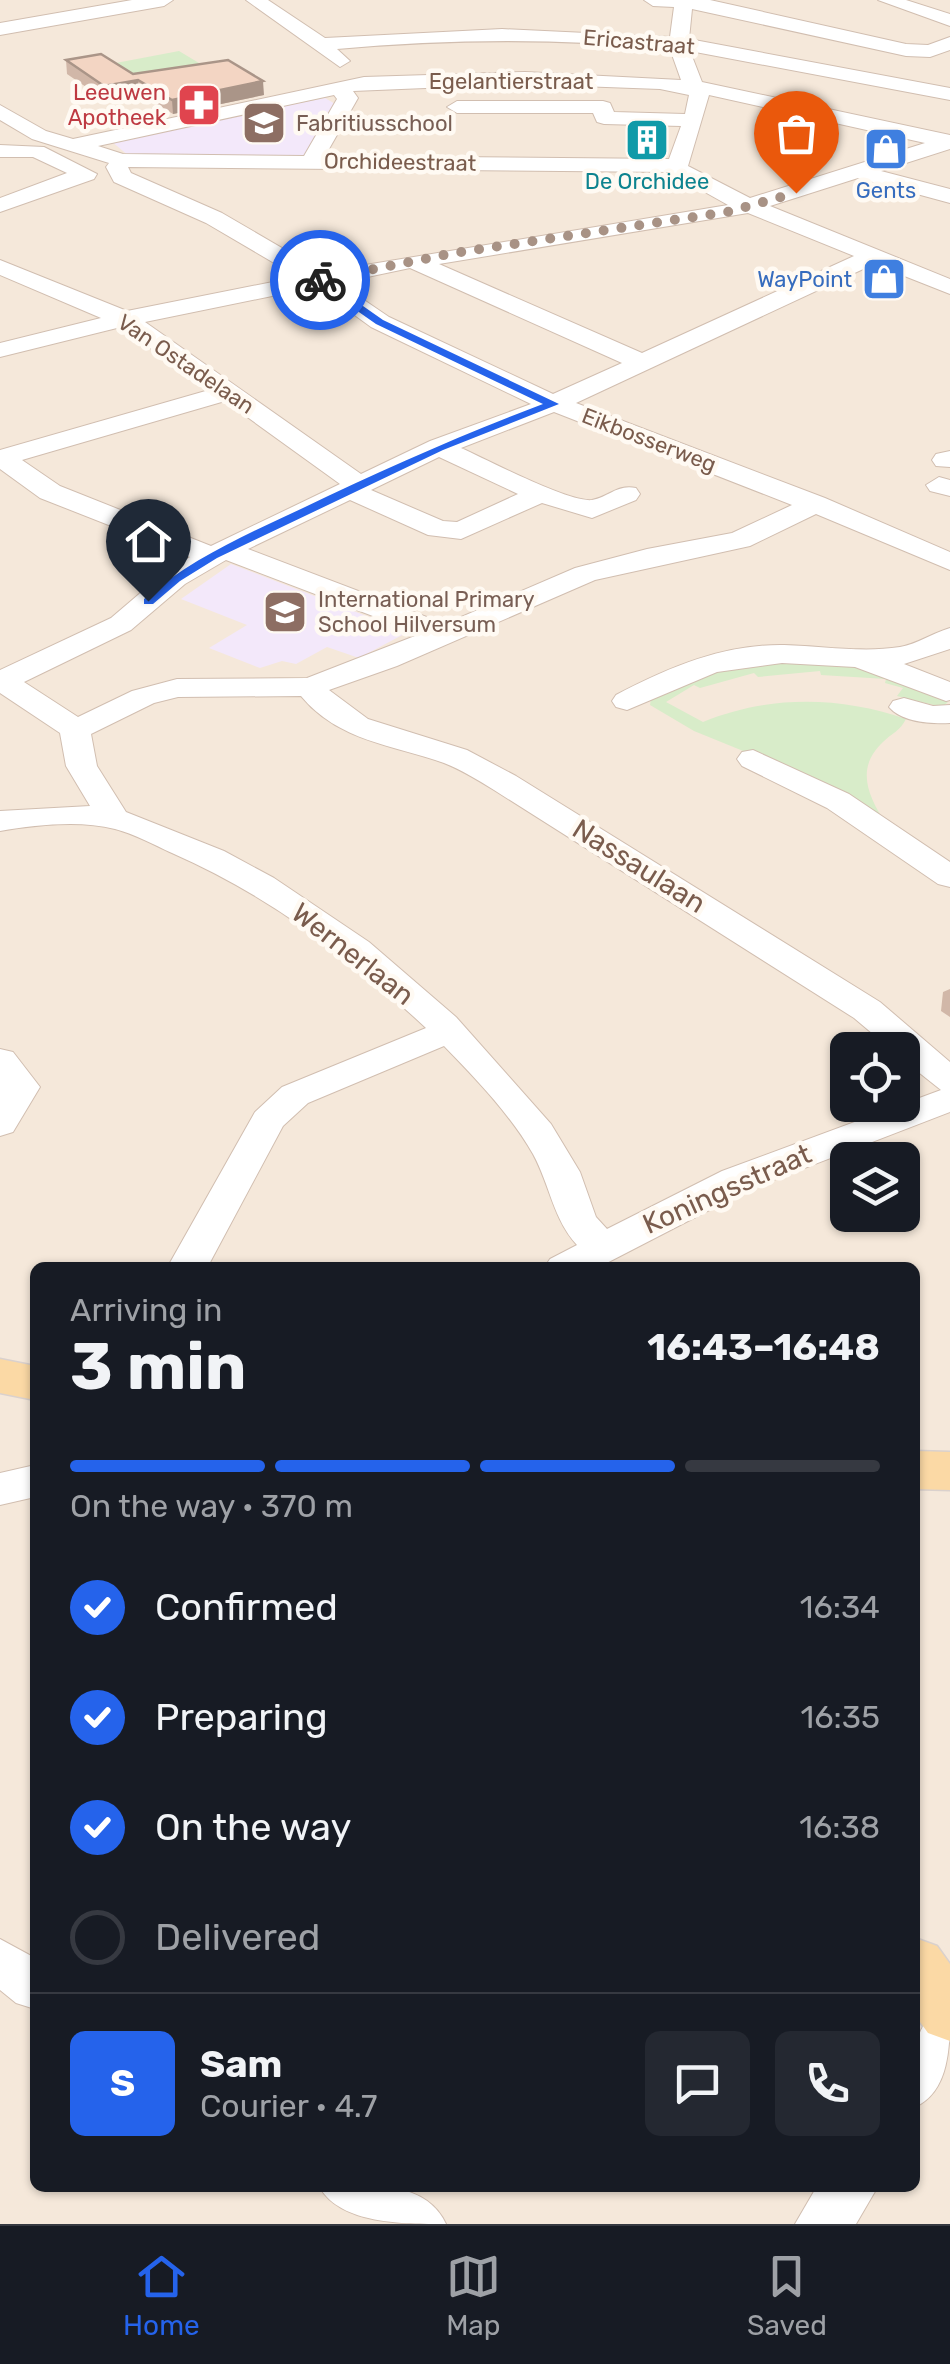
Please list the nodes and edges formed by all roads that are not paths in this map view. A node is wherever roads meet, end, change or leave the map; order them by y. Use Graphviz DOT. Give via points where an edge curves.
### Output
graph roads {
  1 [pos="164,0"];
  2 [pos="254,0"];
  3 [pos="653,0"];
  4 [pos="684,0"];
  5 [pos="887,0"];
  6 [pos="950,20"];
  7 [pos="0,30"];
  8 [pos="324,44"];
  9 [pos="679,44"];
  10 [pos="950,44"];
  11 [pos="364,83"];
  12 [pos="694,87"];
  13 [pos="340,90"];
  14 [pos="950,94"];
  15 [pos="456,107"];
  16 [pos="0,111"];
  17 [pos="694,120"];
  18 [pos="950,142"];
  19 [pos="73,145"];
  20 [pos="0,151"];
  21 [pos="122,160"];
  22 [pos="312,161"];
  23 [pos="677,166"];
  24 [pos="861,172"];
  25 [pos="950,196"];
  26 [pos="0,204"];
  27 [pos="750,206"];
  28 [pos="875,256"];
  29 [pos="413,261"];
  30 [pos="0,267"];
  31 [pos="319,280"];
  32 [pos="950,286"];
  33 [pos="124,319"];
  34 [pos="0,350"];
  35 [pos="642,363"];
  36 [pos="230,392"];
  37 [pos="553,404"];
  38 [pos="439,447"];
  39 [pos="0,458"];
  40 [pos="34,483"];
  41 [pos="354,488"];
  42 [pos="3,494"];
  43 [pos="540,494"];
  44 [pos="626,494"];
  45 [pos="815,504"];
  46 [pos="219,553"];
  47 [pos="950,562"];
  48 [pos="446,634"];
  49 [pos="946,640"];
  50 [pos="860,659"];
  51 [pos="1,681"];
  52 [pos="310,687"];
  53 [pos="627,701"];
  54 [pos="949,702"];
  55 [pos="904,706"];
  56 [pos="76,730"];
  57 [pos="753,759"];
  58 [pos="115,819"];
  59 [pos="0,821"];
  60 [pos="950,876"];
  61 [pos="449,1031"];
  62 [pos="0,1060"];
  63 [pos="950,1082"];
  64 [pos="950,1099"];
  65 [pos="0,1124"];
  66 [pos="601,1246"];
  67 [pos="190,1262"];
  68 [pos="574,1262"];
  69 [pos="0,1376"];
  70 [pos="30,1382"];
  71 [pos="920,1470"];
  72 [pos="950,1471"];
  73 [pos="30,1482"];
  74 [pos="0,1489"];
  75 [pos="0,1960"];
  76 [pos="920,1972"];
  77 [pos="30,1983"];
  78 [pos="950,2014"];
  79 [pos="950,2029"];
  80 [pos="920,2075"];
  81 [pos="356,2192"];
  82 [pos="845,2192"];
  83 [pos="418,2224"];
  84 [pos="822,2224"];
  1 -- 7 [label="street"];
  2 -- 8 [label="street"];
  3 -- 4 [label="street"];
  4 -- 9 [label="street"];
  4 -- 10 [label="street" via="906,50"];
  5 -- 6 [label="street"];
  8 -- 9 [label="street, Ericastraat" via="516,36"];
  8 -- 11 [label="street"];
  9 -- 12 [label="street"];
  9 -- 14 [label="street, Ericastraat"];
  11 -- 12 [label="street, Egelantierstraat" via="577,78"];
  11 -- 13 [label="street, Egelantierstraat"];
  12 -- 17 [label="street"];
  12 -- 18 [label="street, Egelantierstraat"];
  13 -- 19 [label="street, Egelantierstraat"];
  13 -- 22 [label="street" via="348,98"];
  15 -- 17 [label="street" via="603,107 604,118"];
  16 -- 19 [label="street"];
  17 -- 23 [label="street"];
  18 -- 24 [label="street"];
  19 -- 21 [label="street"];
  20 -- 26 [label="street" via="38,151 86,174"];
  21 -- 22 [label="street, Orchideestraat"];
  21 -- 31 [label="street, Eikbosserweg" via="116,168 122,177 214,218"];
  22 -- 23 [label="street, Orchideestraat"];
  23 -- 27 [label="street" via="703,186"];
  24 -- 25 [label="street"];
  24 -- 27 [label="street"];
  27 -- 28 [label="street"];
  27 -- 29 [label="street"];
  28 -- 32 [label="street"];
  28 -- 35 [label="street"];
  29 -- 31 [label="street"];
  29 -- 35 [label="street"];
  30 -- 33 [label="street, Van Ostadelaan"];
  31 -- 33 [label="street"];
  31 -- 37 [label="street, Eikbosserweg" via="380,322"];
  33 -- 34 [label="street"];
  33 -- 36 [label="street, Van Ostadelaan"];
  35 -- 37 [label="street"];
  36 -- 39 [label="street"];
  36 -- 41 [label="street, Van Ostadelaan"];
  37 -- 38 [label="street"];
  37 -- 45 [label="street, Eikbosserweg"];
  38 -- 41 [label="street"];
  38 -- 43 [label="street"];
  39 -- 40 [label="street"];
  40 -- 42 [label="street"];
  40 -- 46 [label="street"];
  41 -- 43 [label="street, Van Ostadelaan" via="438,529 461,531"];
  41 -- 46 [label="street"];
  43 -- 44 [label="street" via="592,510"];
  45 -- 47 [label="street, Eikbosserweg"];
  45 -- 48 [label="street" via="740,540 585,574"];
  46 -- 48 [label="street"];
  46 -- 51 [label="street" via="175,578 122,624"];
  48 -- 52 [label="street"];
  49 -- 50 [label="street"];
  49 -- 54 [label="street"];
  50 -- 53 [label="street" via="762,654 719,660"];
  50 -- 54 [label="street" via="920,679"];
  51 -- 56 [label="street"];
  52 -- 56 [label="street" via="178,688 143,696"];
  52 -- 63 [label="street, Nassaulaan" via="342,719 462,759 505,783 867,1010"];
  54 -- 55 [label="street" via="932,715"];
  56 -- 58 [label="street" via="74,746 86,778"];
  57 -- 60 [label="street" via="838,801"];
  58 -- 59 [label="street, Wernerlaan"];
  58 -- 61 [label="street, Wernerlaan" via="233,868 296,907"];
  61 -- 66 [label="street, Wernerlaan" via="545,1142 577,1223"];
  61 -- 67 [label="street" via="295,1095 268,1120"];
  62 -- 65 [label="street" via="21,1087"];
  64 -- 66 [label="street, Koningsstraat" via="736,1180"];
  66 -- 68 [label="street, Koningsstraat"];
  69 -- 70 [label="main road"];
  71 -- 72 [label="main road"];
  73 -- 74 [label="street"];
  75 -- 77 [label="street"];
  76 -- 78 [label="main road"];
  79 -- 80 [label="street"];
  81 -- 83 [label="street"];
  82 -- 84 [label="street"];
}
